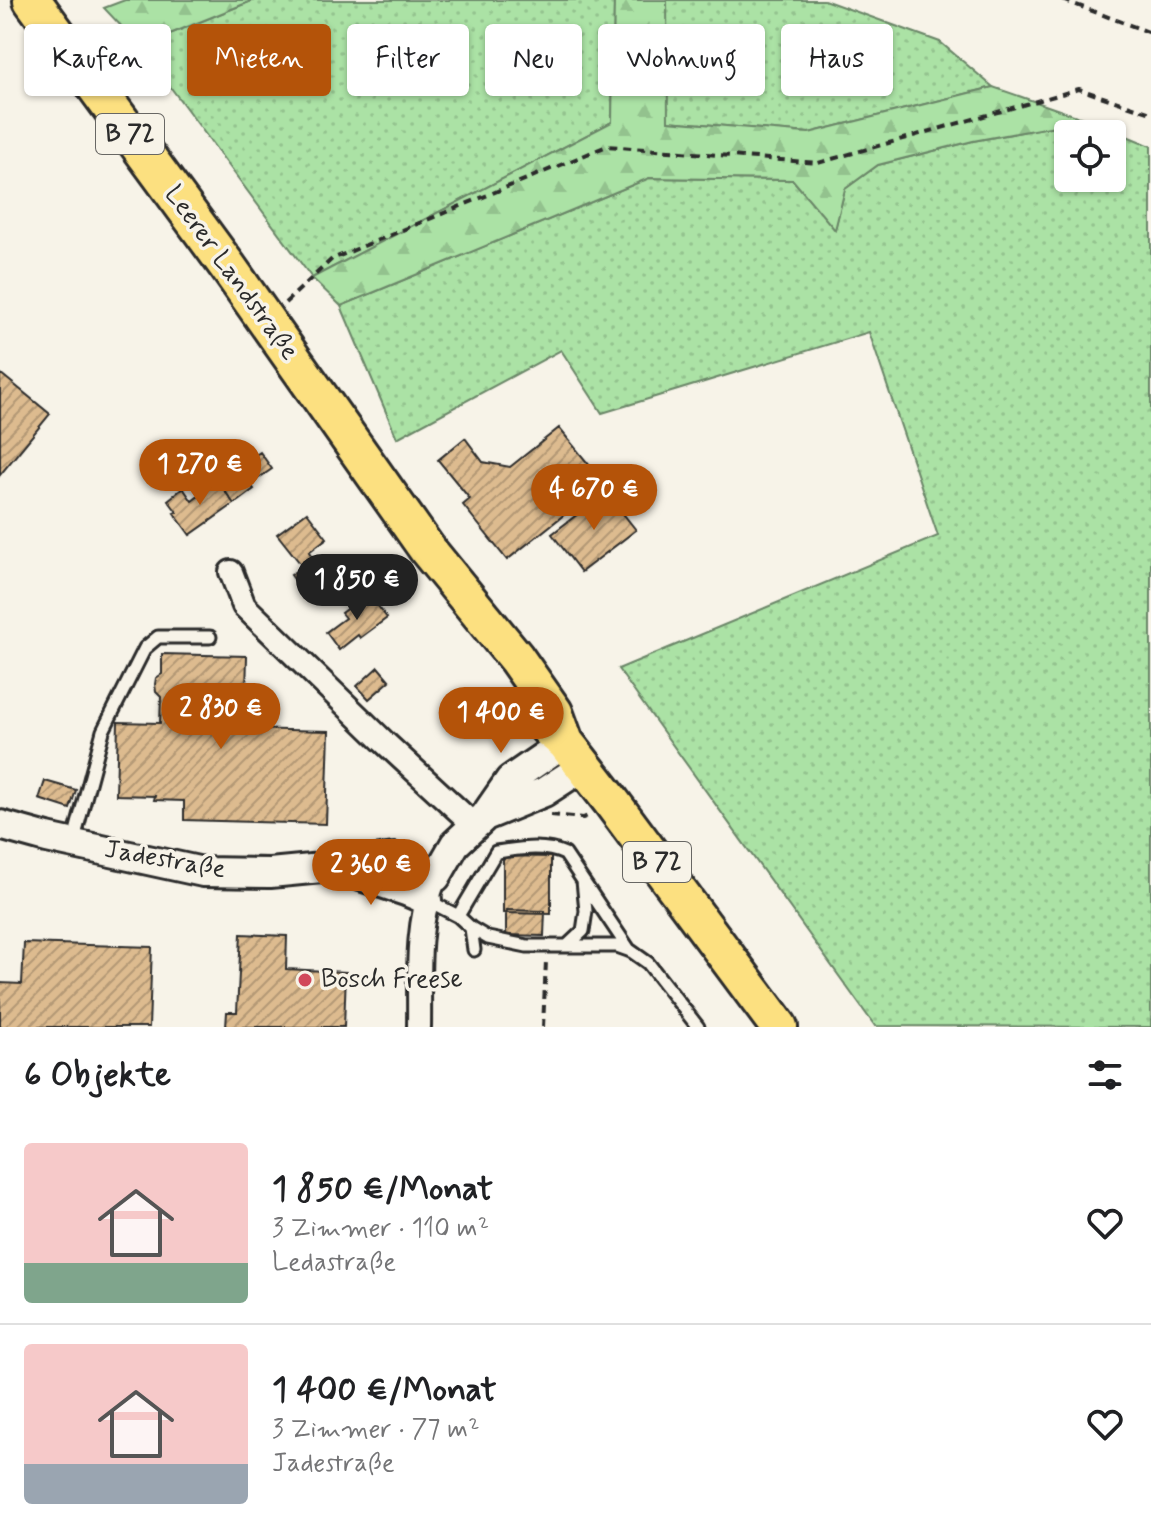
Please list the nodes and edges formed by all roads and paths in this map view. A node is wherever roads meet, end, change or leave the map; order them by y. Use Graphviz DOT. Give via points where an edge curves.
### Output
graph roads {
  1 [pos="32,0"];
  2 [pos="1063,0"];
  3 [pos="1151,33"];
  4 [pos="1151,113"];
  5 [pos="266,321"];
  6 [pos="231,572"];
  7 [pos="210,637"];
  8 [pos="575,754"];
  9 [pos="479,821"];
  10 [pos="0,825"];
  11 [pos="73,843"];
  12 [pos="583,881"];
  13 [pos="431,888"];
  14 [pos="458,916"];
  15 [pos="471,928"];
  16 [pos="547,946"];
  17 [pos="567,946"];
  18 [pos="474,950"];
  19 [pos="631,951"];
  20 [pos="419,1027"];
  21 [pos="543,1027"];
  22 [pos="698,1027"];
  23 [pos="779,1027"];
  1 -- 5 [label="main road, Leerer Landstraße / B 72"];
  2 -- 3 [label="path"];
  4 -- 5 [label="path" via="1079,89 818,163 607,146 332,259"];
  5 -- 8 [label="main road, Leerer Landstraße / B 72" via="427,549 516,658 554,712"];
  6 -- 9 [label="street" via="244,606 383,741"];
  7 -- 11 [label="lane" via="158,637 145,648 103,731"];
  8 -- 9 [label="street" via="510,780"];
  8 -- 23 [label="main road, Leerer Landstraße / B 72"];
  9 -- 13 [label="street" via="455,844"];
  10 -- 11 [label="street, Jadestraße"];
  11 -- 13 [label="street, Jadestraße" via="203,872 332,867 406,891"];
  12 -- 14 [label="lane" via="565,854 555,849 496,852"];
  12 -- 17 [label="lane" via="583,931"];
  12 -- 19 [label="lane"];
  13 -- 14 [label="lane"];
  13 -- 20 [label="street" via="421,937"];
  14 -- 15 [label="lane"];
  15 -- 16 [label="lane" via="488,938"];
  15 -- 18 [label="lane"];
  16 -- 17 [label="lane"];
  16 -- 21 [label="path"];
  17 -- 19 [label="lane"];
  19 -- 22 [label="lane" via="648,963"];
}
